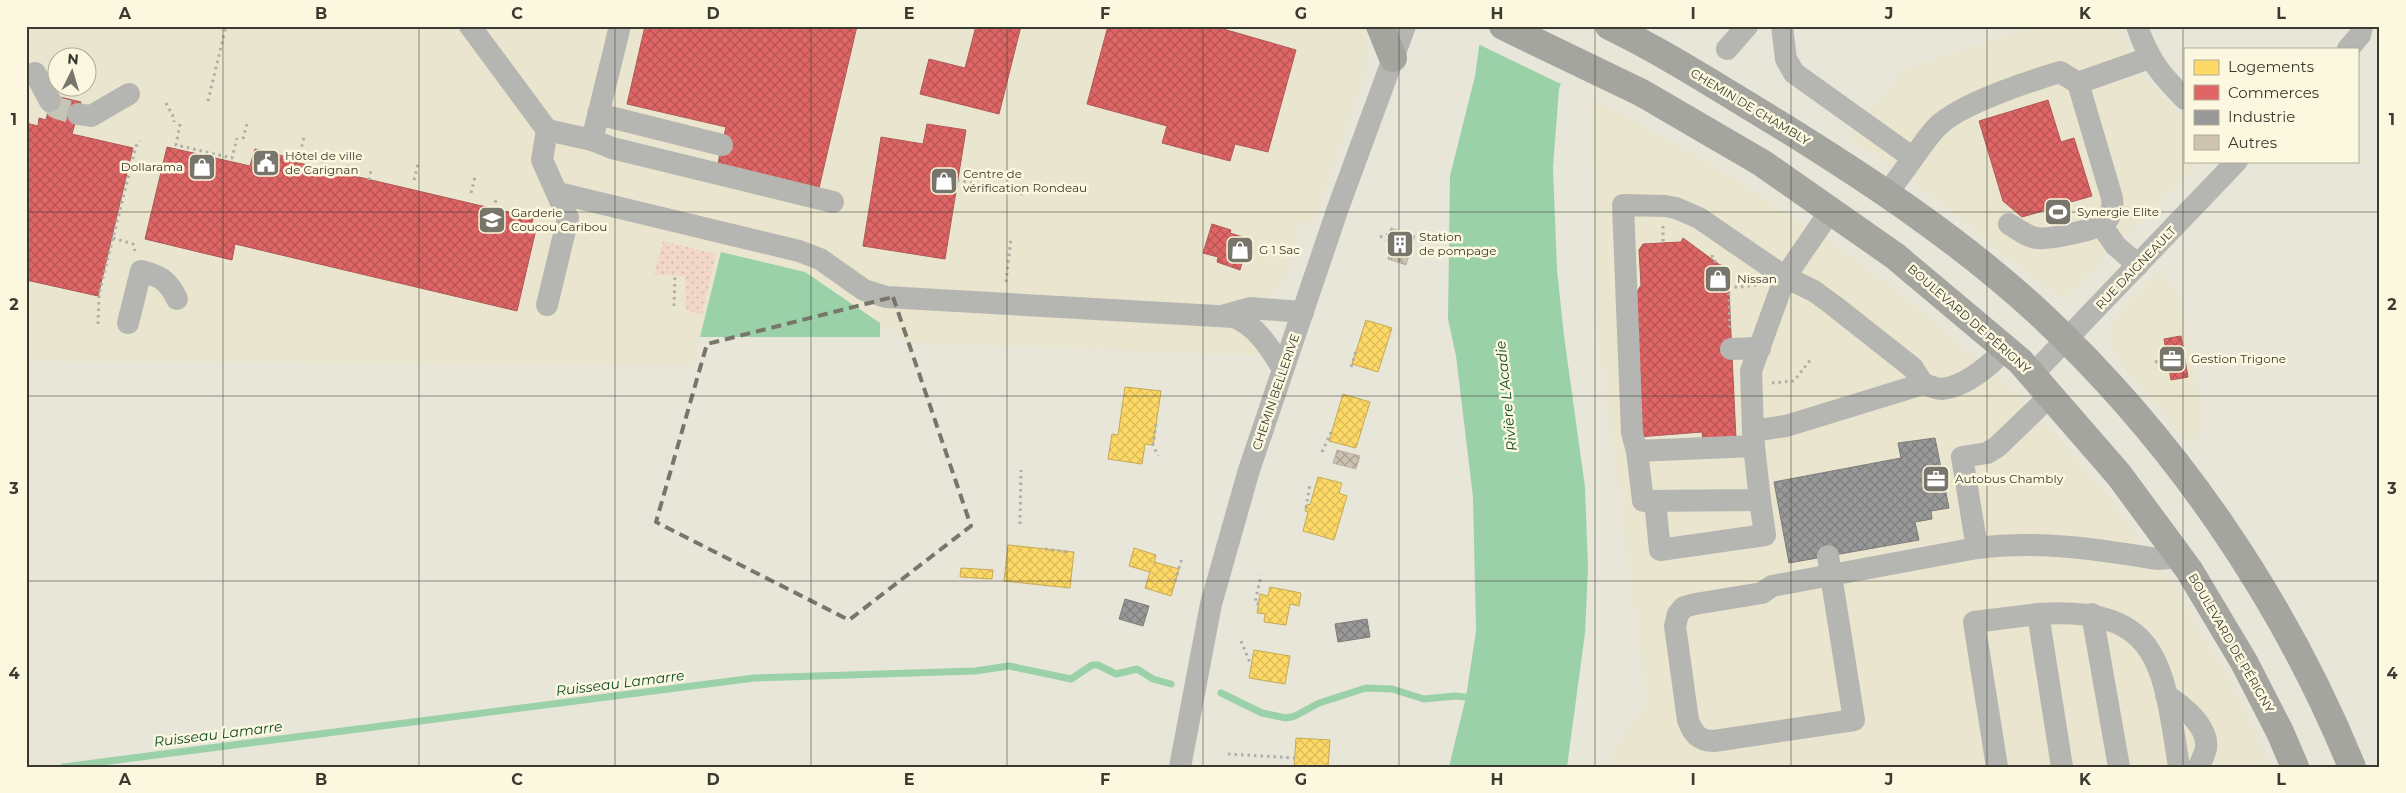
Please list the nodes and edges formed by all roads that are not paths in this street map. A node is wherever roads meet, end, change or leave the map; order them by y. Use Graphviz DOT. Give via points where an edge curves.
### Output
graph roads {
  1 [pos="470,26"];
  2 [pos="620,26"];
  3 [pos="1380,26"];
  4 [pos="1405,26"];
  5 [pos="1503,26"];
  6 [pos="1609,26"];
  7 [pos="1747,26"];
  8 [pos="1782,26"];
  9 [pos="2137,26"];
  10 [pos="1727,49"];
  11 [pos="1393,58"];
  12 [pos="2149,58"];
  13 [pos="35,73"];
  14 [pos="2078,83"];
  15 [pos="129,94"];
  16 [pos="2184,98"];
  17 [pos="50,101"];
  18 [pos="78,114"];
  19 [pos="598,114"];
  20 [pos="547,130"];
  21 [pos="592,140"];
  22 [pos="722,145"];
  23 [pos="1913,158"];
  24 [pos="2236,162"];
  25 [pos="558,193"];
  26 [pos="1887,194"];
  27 [pos="834,202"];
  28 [pos="1831,210"];
  29 [pos="2009,224"];
  30 [pos="2101,224"];
  31 [pos="2138,266"];
  32 [pos="1785,277"];
  33 [pos="176,299"];
  34 [pos="547,305"];
  35 [pos="1303,312"];
  36 [pos="1226,315"];
  37 [pos="128,323"];
  38 [pos="2066,340"];
  39 [pos="1731,342"];
  40 [pos="1760,348"];
  41 [pos="2006,349"];
  42 [pos="1283,369"];
  43 [pos="2033,374"];
  44 [pos="1923,384"];
  45 [pos="2051,395"];
  46 [pos="1754,438"];
  47 [pos="1636,451"];
  48 [pos="1760,500"];
  49 [pos="1656,501"];
  50 [pos="1977,548"];
  51 [pos="2177,553"];
  52 [pos="1830,566"];
  53 [pos="2038,614"];
  54 [pos="2092,614"];
  55 [pos="2166,695"];
  56 [pos="1180,767"];
  57 [pos="1997,767"];
  58 [pos="2062,767"];
  59 [pos="2119,767"];
  60 [pos="2179,767"];
  61 [pos="2199,767"];
  62 [pos="2295,767"];
  63 [pos="2352,767"];
  1 -- 20 [label="street"];
  2 -- 19 [label="street"];
  3 -- 11 [label="main road"];
  4 -- 11 [label="street, CHEMIN BELLERIVE"];
  5 -- 28 [label="main road, BOULEVARD DE PÉRIGNY" via="1578,61 1702,127"];
  6 -- 26 [label="main road, CHEMIN DE CHAMBLY" via="1745,104"];
  7 -- 10 [label="street"];
  8 -- 23 [label="street" via="1786,59 1794,73"];
  9 -- 12 [label="street"];
  11 -- 35 [label="street, CHEMIN BELLERIVE"];
  12 -- 14 [label="street"];
  12 -- 16 [label="street"];
  13 -- 17 [label="street"];
  14 -- 23 [label="street" via="2060,72 1965,108 1938,125"];
  14 -- 30 [label="street" via="2113,204 2108,218"];
  15 -- 18 [label="street" via="91,116"];
  19 -- 21 [label="street"];
  19 -- 22 [label="street"];
  20 -- 21 [label="street"];
  20 -- 25 [label="street" via="542,160"];
  21 -- 27 [label="street" via="618,150"];
  23 -- 26 [label="street"];
  24 -- 31 [label="street, RUE DAIGNEAULT"];
  25 -- 34 [label="street" via="568,218"];
  25 -- 36 [label="street" via="799,251 820,259 864,290 886,297"];
  26 -- 38 [label="main road" via="2002,281"];
  28 -- 32 [label="street"];
  28 -- 41 [label="main road, BOULEVARD DE PÉRIGNY" via="1914,272"];
  29 -- 30 [label="street" via="2032,237 2043,239"];
  30 -- 31 [label="street" via="2116,246"];
  31 -- 38 [label="street, RUE DAIGNEAULT"];
  32 -- 40 [label="street"];
  32 -- 44 [label="street" via="1814,291 1833,305 1913,368"];
  32 -- 47 [label="street" via="1688,212 1659,205 1623,205 1632,433"];
  33 -- 37 [label="street" via="170,284 162,277 141,271"];
  35 -- 36 [label="street" via="1250,308"];
  35 -- 42 [label="street, CHEMIN BELLERIVE"];
  36 -- 42 [label="street" via="1241,320 1254,330"];
  38 -- 43 [label="street, RUE DAIGNEAULT"];
  38 -- 63 [label="main road" via="2143,423 2232,543 2300,653"];
  39 -- 40 [label="street"];
  40 -- 46 [label="street" via="1742,385"];
  41 -- 43 [label="main road, BOULEVARD DE PÉRIGNY"];
  41 -- 44 [label="street" via="1989,366 1958,384 1942,389"];
  42 -- 56 [label="street, CHEMIN BELLERIVE" via="1249,470 1211,604"];
  43 -- 45 [label="main road, BOULEVARD DE PÉRIGNY"];
  44 -- 46 [label="street"];
  45 -- 50 [label="street" via="1998,447 1987,453 1962,457"];
  45 -- 51 [label="main road, BOULEVARD DE PÉRIGNY" via="2120,475"];
  46 -- 47 [label="street"];
  46 -- 48 [label="street"];
  47 -- 49 [label="street" via="1642,501"];
  48 -- 49 [label="street"];
  48 -- 49 [label="street" via="1765,535 1660,550"];
  50 -- 51 [label="street" via="2050,545 2157,560"];
  50 -- 52 [label="street"];
  51 -- 62 [label="main road, BOULEVARD DE PÉRIGNY" via="2244,662"];
  52 -- 52 [label="street" via="1772,586 1762,593 1695,604 1678,614 1675,626 1688,720 1698,737 1714,741 1854,720"];
  53 -- 54 [label="street"];
  53 -- 57 [label="street" via="1974,622"];
  53 -- 58 [label="street"];
  54 -- 55 [label="street" via="2122,624 2142,641 2159,667"];
  54 -- 59 [label="street"];
  55 -- 60 [label="street"];
  55 -- 61 [label="street" via="2189,712 2201,729 2207,746"];
}
